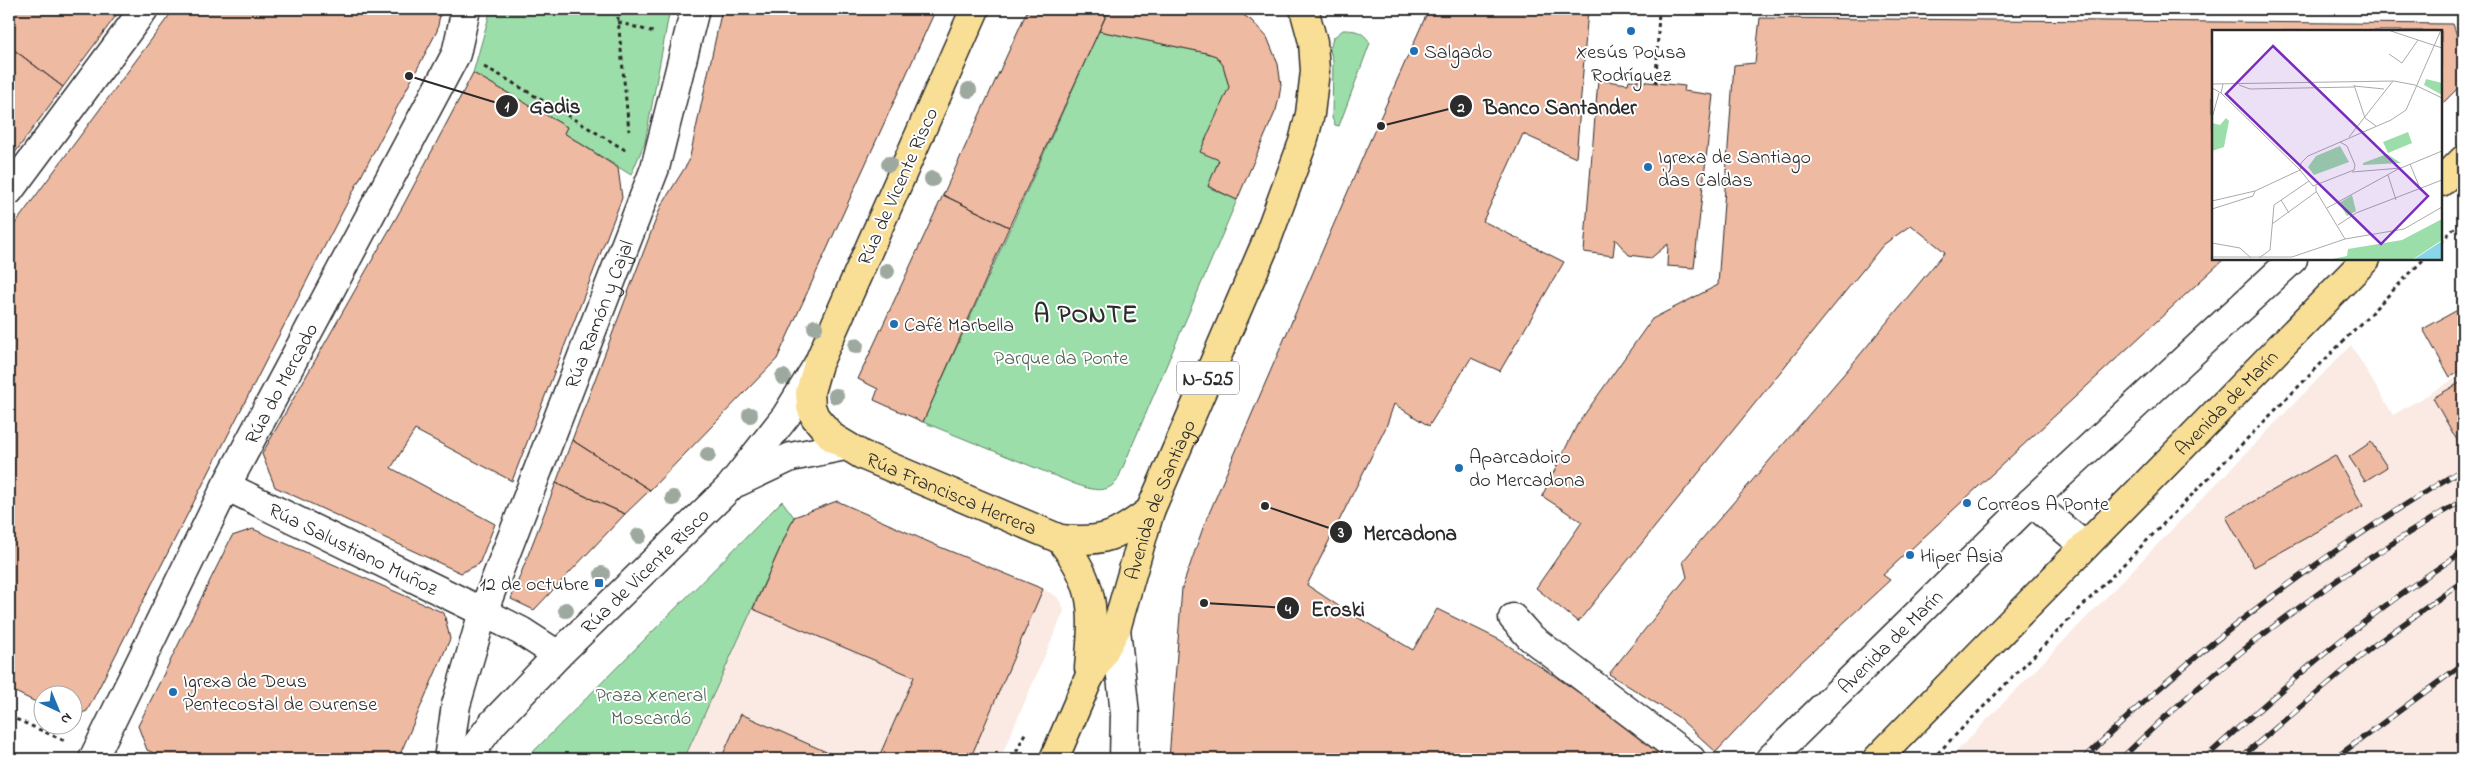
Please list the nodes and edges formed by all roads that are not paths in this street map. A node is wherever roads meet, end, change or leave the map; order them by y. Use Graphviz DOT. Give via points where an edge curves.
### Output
graph roads {
  1 [pos="144,9"];
  2 [pos="466,9"];
  3 [pos="695,9"];
  4 [pos="975,9"];
  5 [pos="1304,9"];
  6 [pos="9,191"];
  7 [pos="2292,260"];
  8 [pos="2354,263"];
  9 [pos="818,364"];
  10 [pos="845,446"];
  11 [pos="226,486"];
  12 [pos="730,487"];
  13 [pos="2031,502"];
  14 [pos="1150,511"];
  15 [pos="1060,539"];
  16 [pos="2085,546"];
  17 [pos="483,612"];
  18 [pos="1513,618"];
  19 [pos="1116,629"];
  20 [pos="558,655"];
  21 [pos="1088,680"];
  22 [pos="98,758"];
  23 [pos="448,759"];
  24 [pos="466,759"];
  25 [pos="1054,759"];
  26 [pos="1124,759"];
  27 [pos="1691,759"];
  28 [pos="1770,759"];
  29 [pos="1877,759"];
  1 -- 6 [label="street"];
  2 -- 11 [label="street, Rúa do Mercado" via="456,54"];
  3 -- 17 [label="street, Rúa Ramón y Cajal" via="655,168"];
  4 -- 9 [label="main road, Rúa de Vicente Risco"];
  5 -- 14 [label="main road, Avenida de Santiago / N-525" via="1313,42 1315,71 1303,142 1265,245"];
  7 -- 13 [label="street, Avenida de Marín"];
  8 -- 16 [label="main road, Avenida de Marín"];
  9 -- 10 [label="main road, Rúa de Vicente Risco" via="810,392 811,407 822,428"];
  9 -- 12 [label="street, Rúa de Vicente Risco" via="786,416"];
  10 -- 12 [label="street, Rúa de Vicente Risco" via="791,458"];
  10 -- 15 [label="main road, Rúa Francisca Herrera"];
  11 -- 17 [label="street, Rúa Salustiano Muñoz"];
  11 -- 22 [label="street, Rúa do Mercado"];
  12 -- 20 [label="street, Rúa de Vicente Risco"];
  13 -- 16 [label="street"];
  13 -- 28 [label="street, Avenida de Marín"];
  14 -- 15 [label="main road, Rúa Francisca Herrera" via="1110,537 1084,541"];
  14 -- 19 [label="main road, Avenida de Santiago / N-525"];
  15 -- 21 [label="main road, Rúa Francisca Herrera" via="1082,572 1092,601"];
  16 -- 29 [label="main road, Avenida de Marín"];
  17 -- 20 [label="street"];
  17 -- 23 [label="street" via="456,706"];
  18 -- 27 [label="street" via="1530,637"];
  19 -- 21 [label="main road, Avenida de Santiago / N-525"];
  19 -- 26 [label="street" via="1125,714"];
  20 -- 24 [label="street, Rúa de Vicente Risco" via="493,723"];
  21 -- 25 [label="main road, Avenida de Santiago / N-525"];
}
